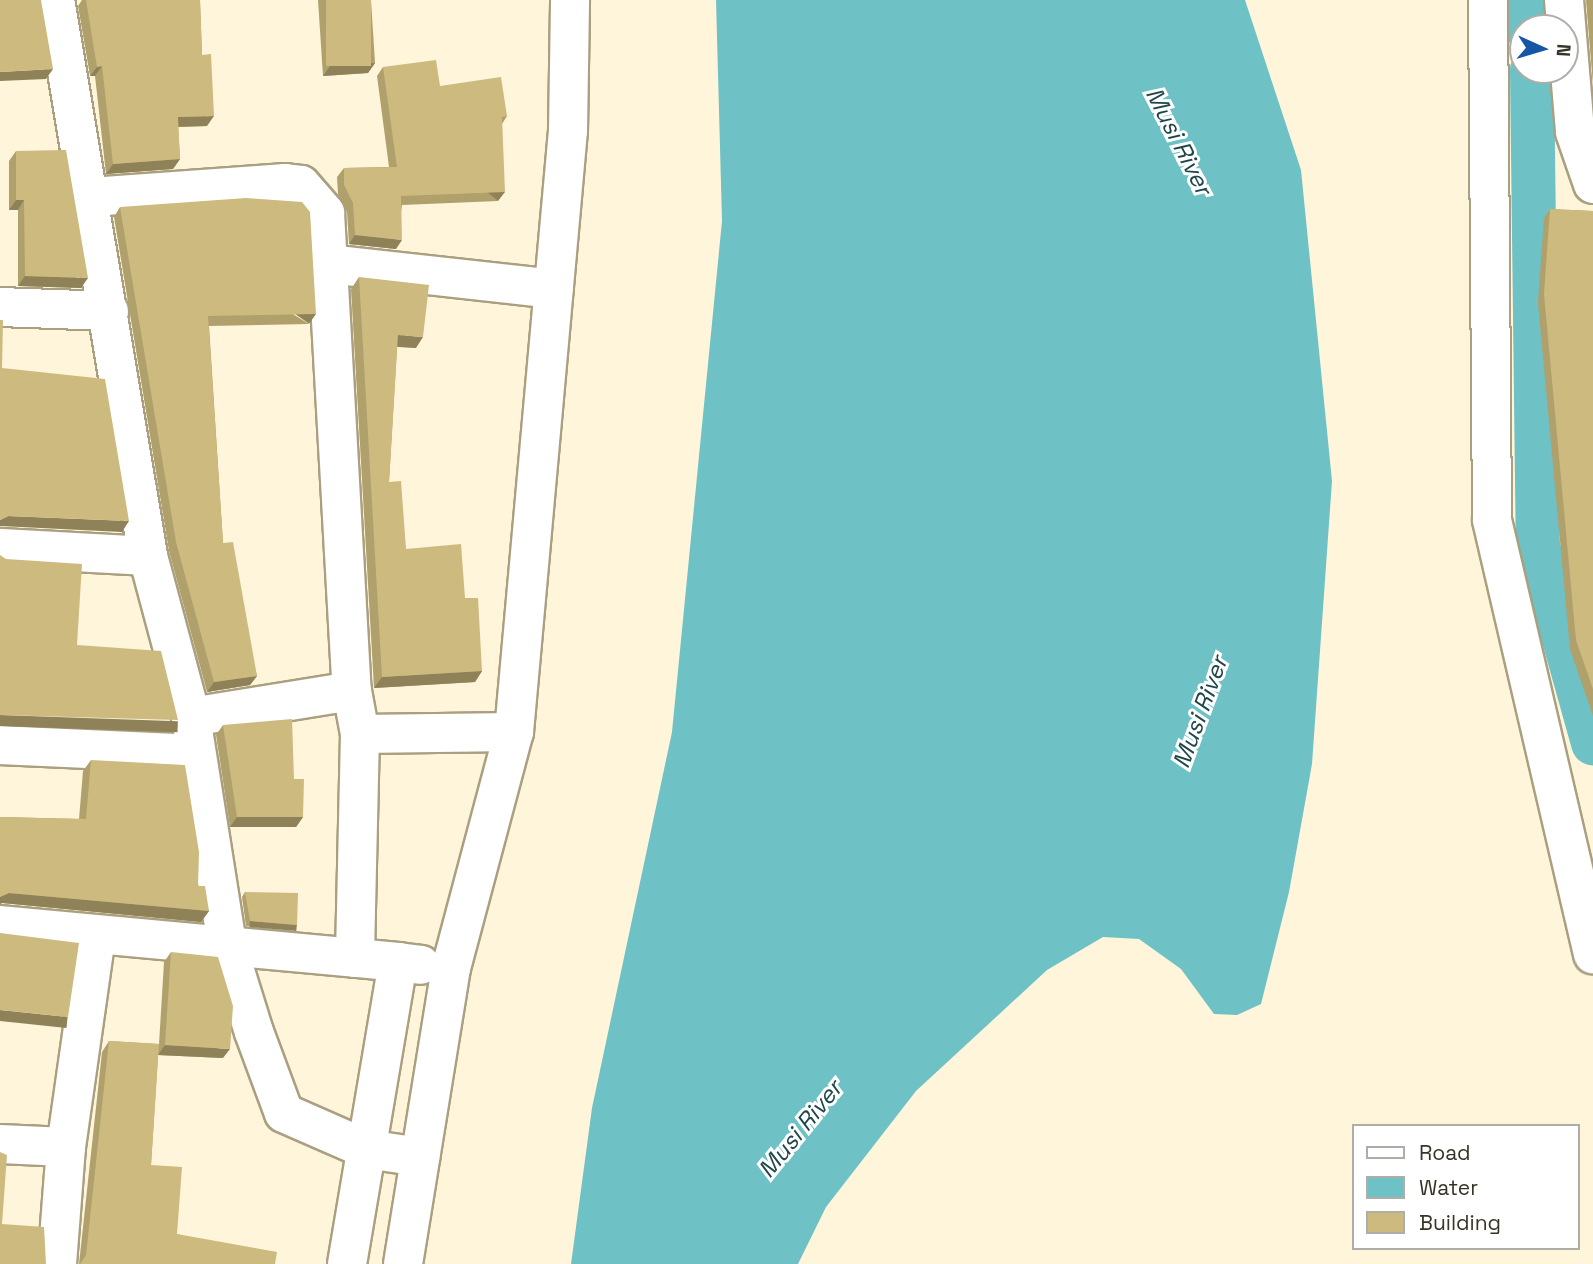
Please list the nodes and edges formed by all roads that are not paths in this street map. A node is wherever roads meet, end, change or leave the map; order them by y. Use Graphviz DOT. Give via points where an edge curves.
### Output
graph roads {
  1 [pos="55,0"];
  2 [pos="570,0"];
  3 [pos="1488,0"];
  4 [pos="1564,0"];
  5 [pos="1593,184"];
  6 [pos="91,197"];
  7 [pos="328,264"];
  8 [pos="554,289"];
  9 [pos="0,307"];
  10 [pos="109,311"];
  11 [pos="0,548"];
  12 [pos="148,556"];
  13 [pos="352,691"];
  14 [pos="514,732"];
  15 [pos="360,734"];
  16 [pos="193,736"];
  17 [pos="0,745"];
  18 [pos="0,925"];
  19 [pos="96,935"];
  20 [pos="227,945"];
  21 [pos="1593,954"];
  22 [pos="355,958"];
  23 [pos="398,962"];
  24 [pos="451,968"];
  25 [pos="0,1144"];
  26 [pos="66,1147"];
  27 [pos="366,1149"];
  28 [pos="420,1157"];
  29 [pos="57,1264"];
  30 [pos="347,1264"];
  31 [pos="403,1264"];
  1 -- 6 [label="street"];
  2 -- 8 [label="street" via="568,131"];
  3 -- 21 [label="street" via="1492,520"];
  4 -- 5 [label="street" via="1575,132"];
  6 -- 7 [label="street" via="301,185 325,213"];
  6 -- 10 [label="street"];
  7 -- 8 [label="street"];
  7 -- 13 [label="street"];
  8 -- 14 [label="street"];
  9 -- 10 [label="street"];
  10 -- 12 [label="street"];
  11 -- 12 [label="street"];
  12 -- 16 [label="street"];
  13 -- 15 [label="street"];
  13 -- 16 [label="street"];
  14 -- 15 [label="street"];
  14 -- 24 [label="street"];
  15 -- 22 [label="street"];
  16 -- 17 [label="street"];
  16 -- 20 [label="street"];
  18 -- 19 [label="street"];
  19 -- 20 [label="street"];
  19 -- 26 [label="street"];
  20 -- 22 [label="street"];
  20 -- 27 [label="street" via="284,1113"];
  22 -- 23 [label="street"];
  23 -- 24 [label="street"];
  23 -- 27 [label="street"];
  24 -- 28 [label="street"];
  25 -- 26 [label="street"];
  26 -- 29 [label="street"];
  27 -- 28 [label="street"];
  27 -- 30 [label="street"];
  28 -- 31 [label="street"];
}
